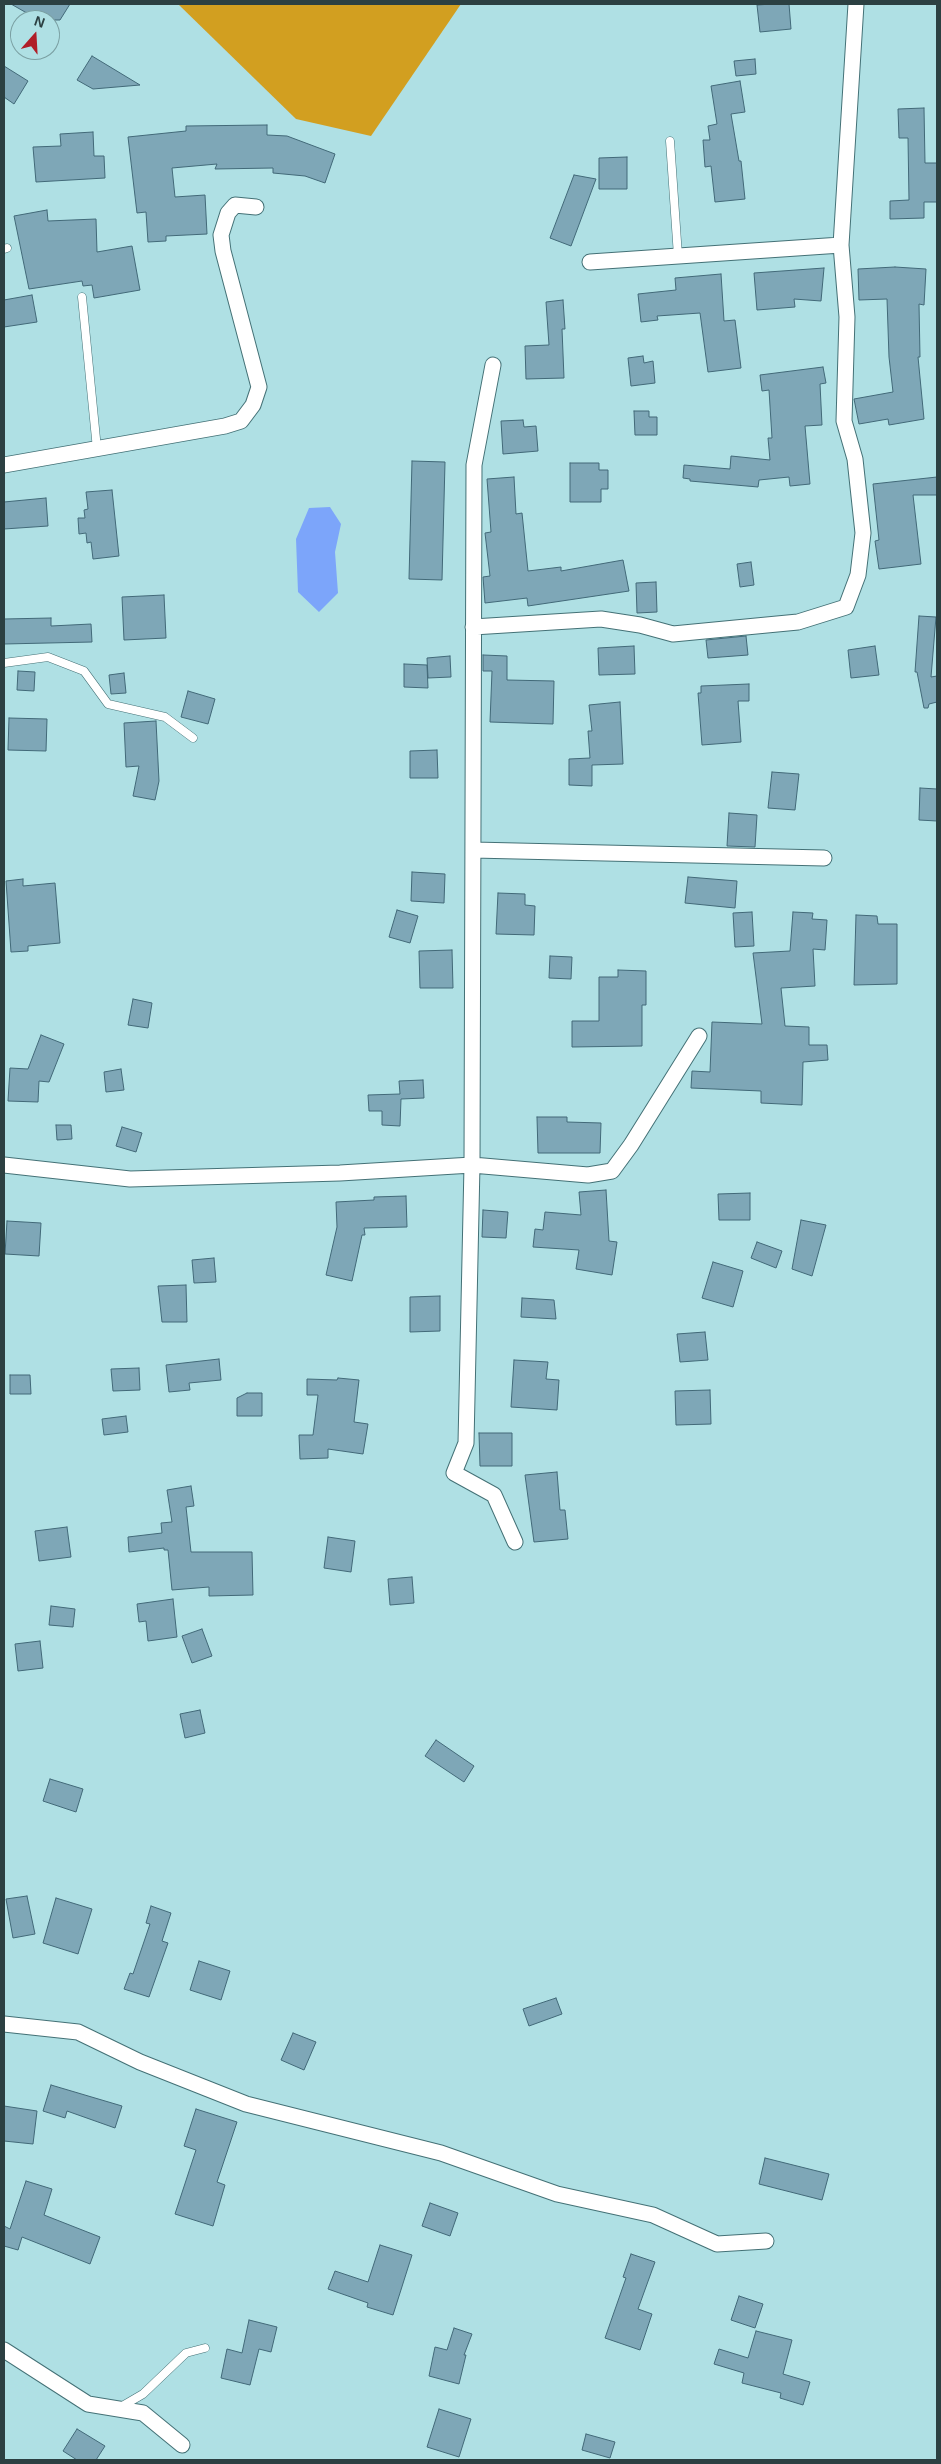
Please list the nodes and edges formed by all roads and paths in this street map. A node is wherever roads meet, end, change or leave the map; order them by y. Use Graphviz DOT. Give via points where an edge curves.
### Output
graph roads {
  1 [pos="856,4"];
  2 [pos="670,141"];
  3 [pos="256,207"];
  4 [pos="841,245"];
  5 [pos="678,256"];
  6 [pos="590,262"];
  7 [pos="82,297"];
  8 [pos="492,365"];
  9 [pos="98,449"];
  10 [pos="4,465"];
  11 [pos="473,627"];
  12 [pos="4,663"];
  13 [pos="193,738"];
  14 [pos="473,850"];
  15 [pos="824,858"];
  16 [pos="699,1036"];
  17 [pos="4,1165"];
  18 [pos="472,1165"];
  19 [pos="515,1542"];
  20 [pos="4,2024"];
  21 [pos="766,2241"];
  22 [pos="205,2348"];
  23 [pos="4,2350"];
  24 [pos="117,2409"];
  25 [pos="182,2445"];
  1 -- 4 [label="street"];
  2 -- 5 [label="lane"];
  3 -- 9 [label="street" via="235,205 228,213 221,235 259,387 253,405 241,421 225,426"];
  4 -- 5 [label="street"];
  4 -- 11 [label="street" via="847,317 844,421 855,459 863,533 858,575 846,608 798,622 673,634 601,619"];
  5 -- 6 [label="street"];
  7 -- 9 [label="lane"];
  8 -- 11 [label="street" via="474,466"];
  9 -- 10 [label="street"];
  11 -- 14 [label="street"];
  12 -- 13 [label="lane" via="48,657 84,671 108,704 165,716"];
  14 -- 15 [label="street"];
  14 -- 18 [label="street"];
  16 -- 18 [label="street" via="612,1171 588,1175"];
  17 -- 18 [label="street" via="130,1179 340,1173"];
  18 -- 19 [label="street" via="466,1443 454,1473 494,1495"];
  20 -- 21 [label="street" via="78,2032 140,2062 246,2104 441,2154 557,2194 653,2215 717,2244"];
  22 -- 24 [label="lane" via="186,2353 143,2394"];
  23 -- 24 [label="street" via="88,2404"];
  24 -- 25 [label="street" via="143,2413"];
}
